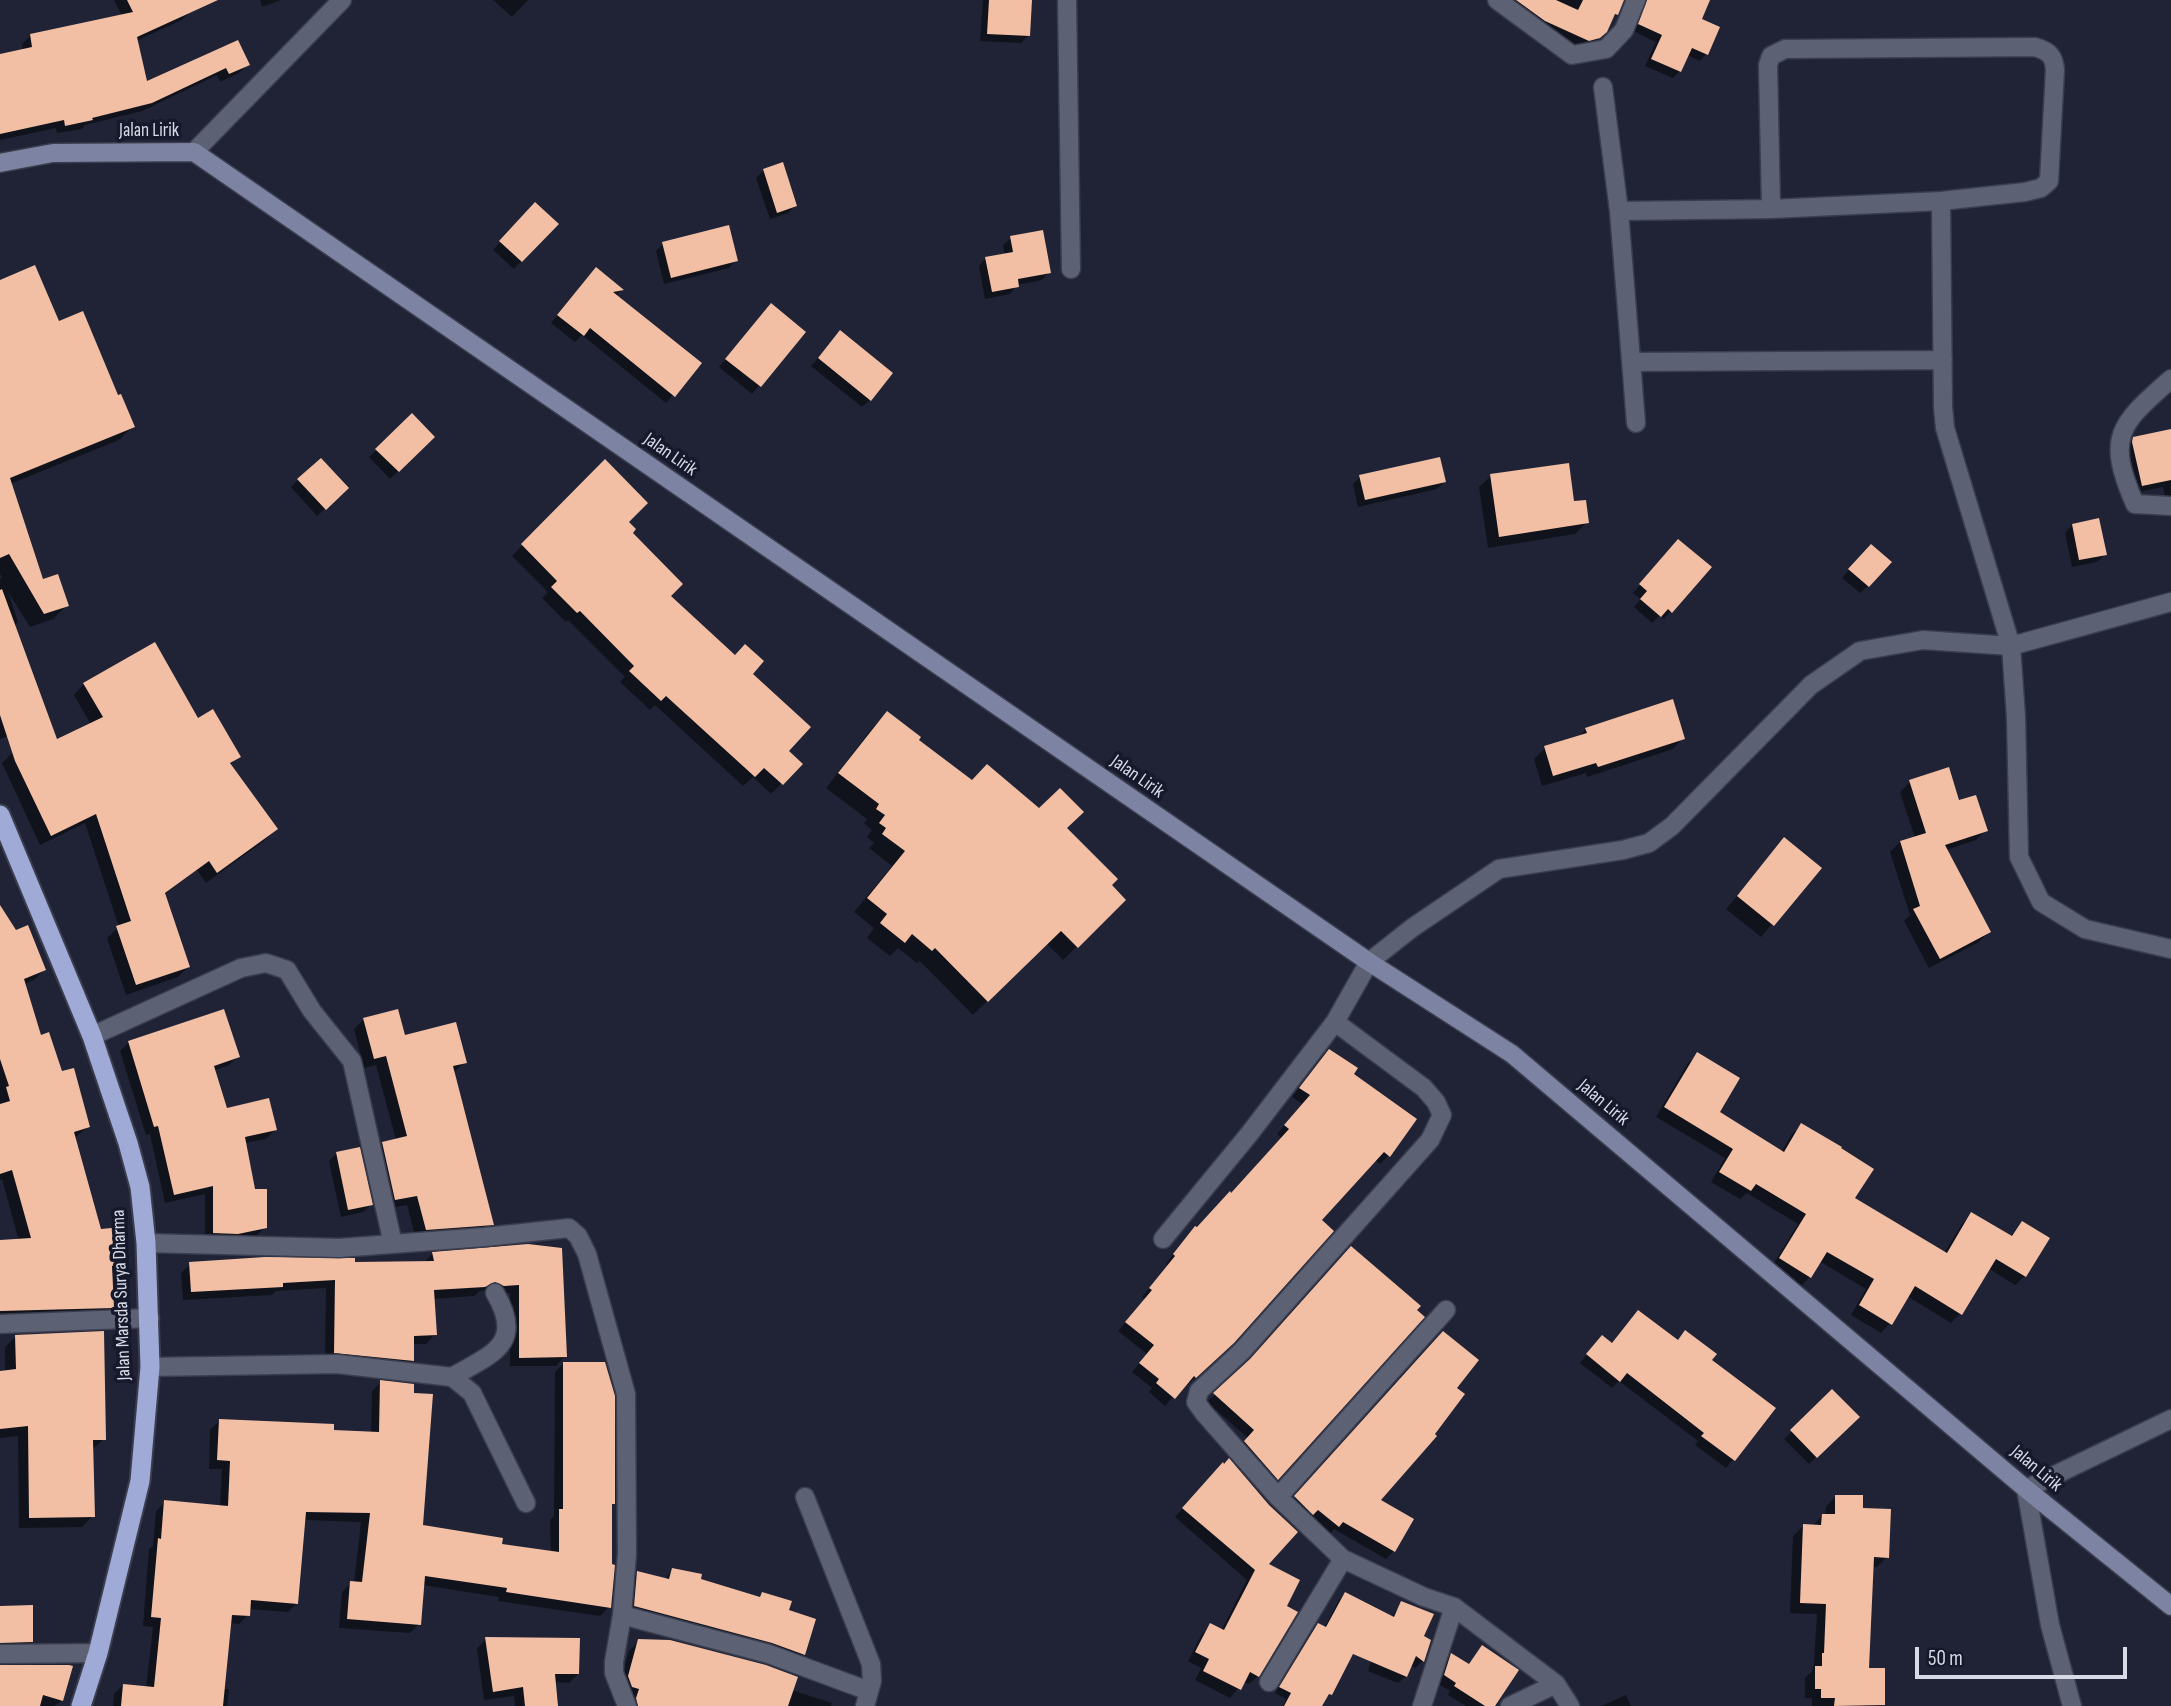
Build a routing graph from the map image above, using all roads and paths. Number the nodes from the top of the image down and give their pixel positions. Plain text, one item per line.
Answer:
1 (342, 0) edge
2 (1067, 0) edge
3 (1497, 0) edge
4 (1636, 0) edge
5 (1603, 87) dead end
6 (194, 152) junction
7 (0, 163) edge
8 (1941, 201) junction
9 (1771, 209) junction
10 (1619, 211) junction
11 (1071, 269) dead end
12 (1943, 360) junction
13 (1631, 362) junction
14 (2171, 379) edge
15 (1636, 423) dead end
16 (2171, 506) edge
17 (2171, 601) edge
18 (2011, 646) junction
19 (0, 815) edge
20 (2171, 949) edge
21 (1369, 962) junction
22 (1335, 1022) junction
23 (92, 1036) junction
24 (1163, 1239) dead end
25 (146, 1243) junction
26 (393, 1244) junction
27 (495, 1293) dead end
28 (1446, 1310) dead end
29 (150, 1318) junction
30 (0, 1324) edge
31 (150, 1367) junction
32 (452, 1377) junction
33 (2163, 1423) edge
34 (2171, 1438) edge
35 (2026, 1489) junction
36 (805, 1497) dead end
37 (1278, 1497) junction
38 (526, 1503) dead end
39 (1343, 1559) junction
40 (2171, 1606) edge
41 (1454, 1607) junction
42 (622, 1615) junction
43 (98, 1653) junction
44 (0, 1654) edge
45 (1269, 1682) dead end
46 (1556, 1684) junction
47 (867, 1699) edge
48 (80, 1706) edge
49 (627, 1706) edge
50 (1422, 1706) edge
51 (1510, 1706) edge
52 (1570, 1706) edge
53 (2072, 1706) edge

1 - 6 street
2 - 11 street
3 - 4 street
5 - 10 street
6 - 7 main road, Jalan Lirik
6 - 21 main road, Jalan Lirik
8 - 9 street
8 - 9 street
8 - 12 street
9 - 10 street
10 - 13 street
12 - 13 street
12 - 18 street
13 - 15 street
14 - 16 street
17 - 18 street
18 - 20 street
18 - 21 street
19 - 23 highway, Jalan Marsda Surya Dharma
21 - 22 street
21 - 35 main road, Jalan Lirik
22 - 24 street
22 - 37 street
23 - 25 highway, Jalan Marsda Surya Dharma
23 - 26 street
25 - 26 street
25 - 29 highway, Jalan Marsda Surya Dharma
26 - 42 street
27 - 32 street
28 - 37 street
29 - 30 street
29 - 31 highway, Jalan Marsda Surya Dharma
31 - 32 street
31 - 43 highway, Jalan Marsda Surya Dharma
32 - 38 street
33 - 34 street
33 - 35 street
35 - 40 main road, Jalan Lirik
35 - 53 street
36 - 47 street
37 - 39 street
39 - 41 street
39 - 45 street
41 - 46 street
41 - 50 street
42 - 47 street
42 - 49 street
43 - 44 street
43 - 48 highway, Jalan Marsda Surya Dharma
46 - 51 street
46 - 52 street

